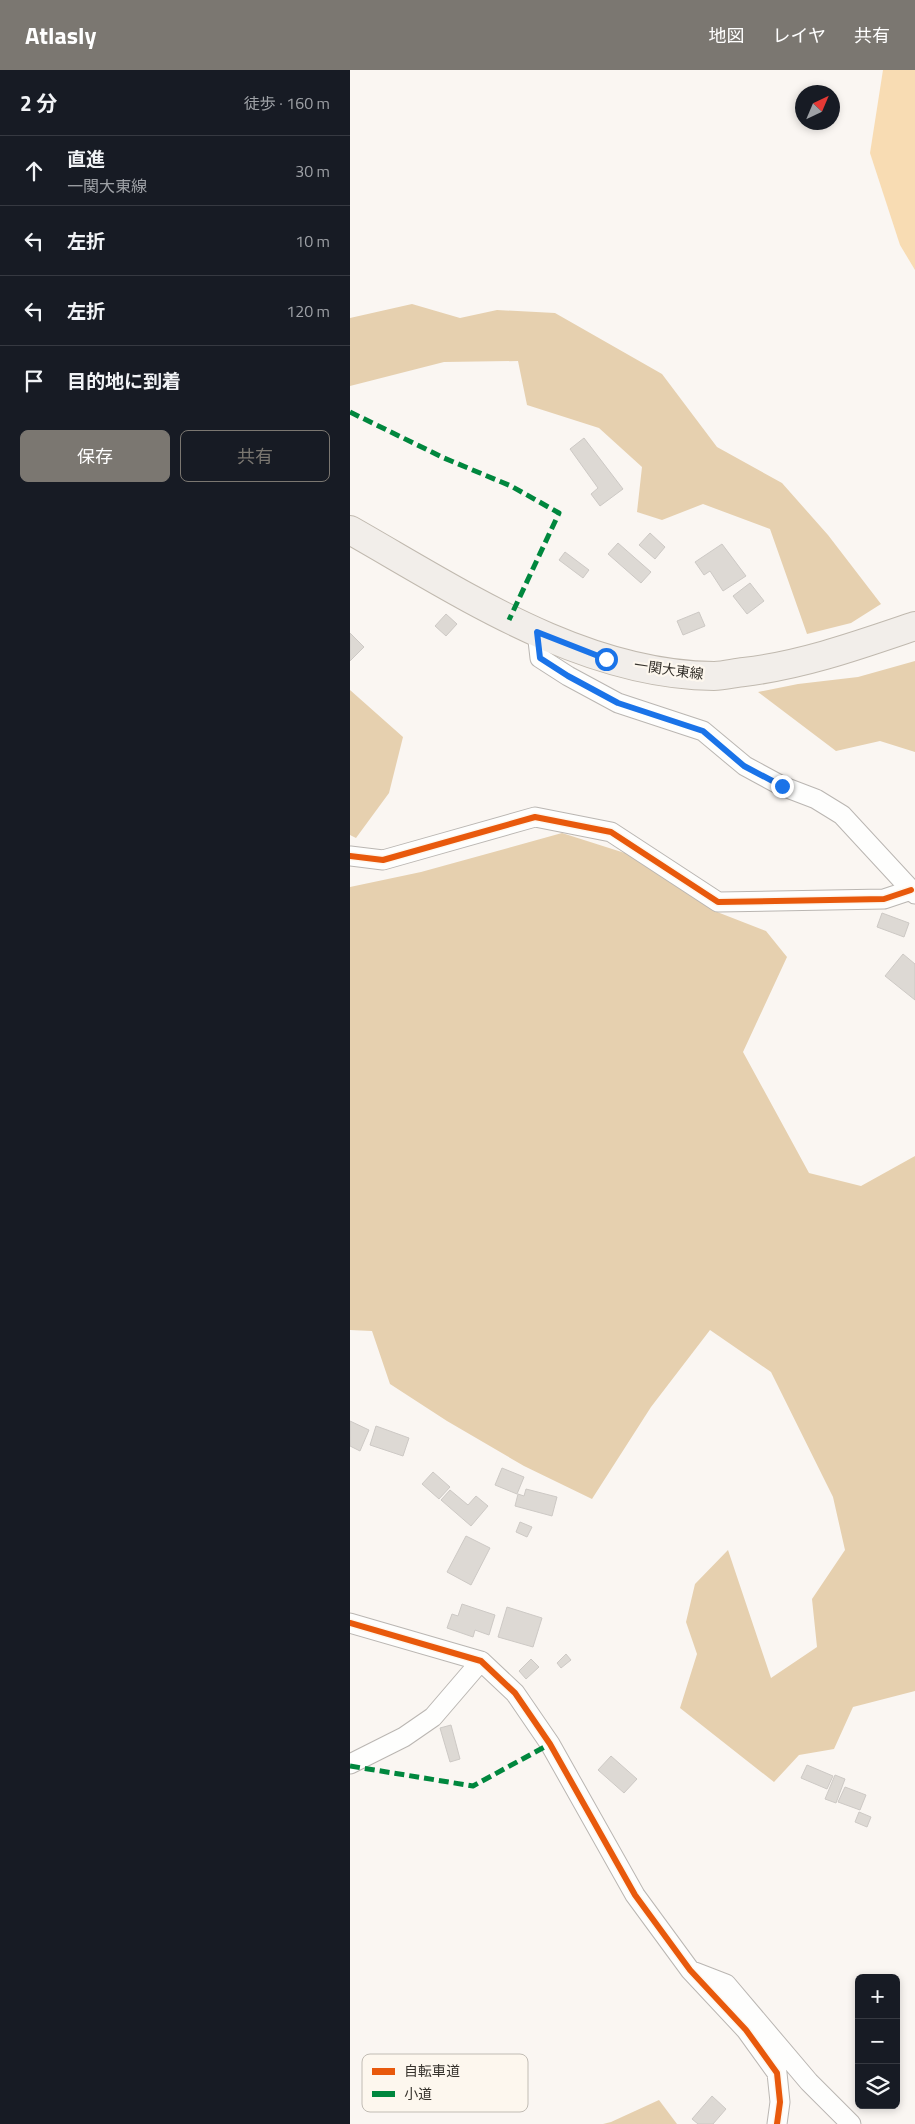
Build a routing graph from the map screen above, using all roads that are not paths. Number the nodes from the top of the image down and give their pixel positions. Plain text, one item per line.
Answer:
1 (350, 530) edge
2 (915, 626) edge
3 (537, 632) junction
4 (350, 856) edge
5 (913, 892) edge
6 (350, 1623) edge
7 (481, 1661) junction
8 (350, 1764) edge
9 (690, 1970) junction
10 (777, 2124) edge
11 (851, 2124) edge

1 - 3 main road, 一関大東線
2 - 3 main road, 一関大東線
3 - 5 street
4 - 5 street
6 - 7 street
7 - 8 street
7 - 9 street
9 - 10 street
9 - 11 street

